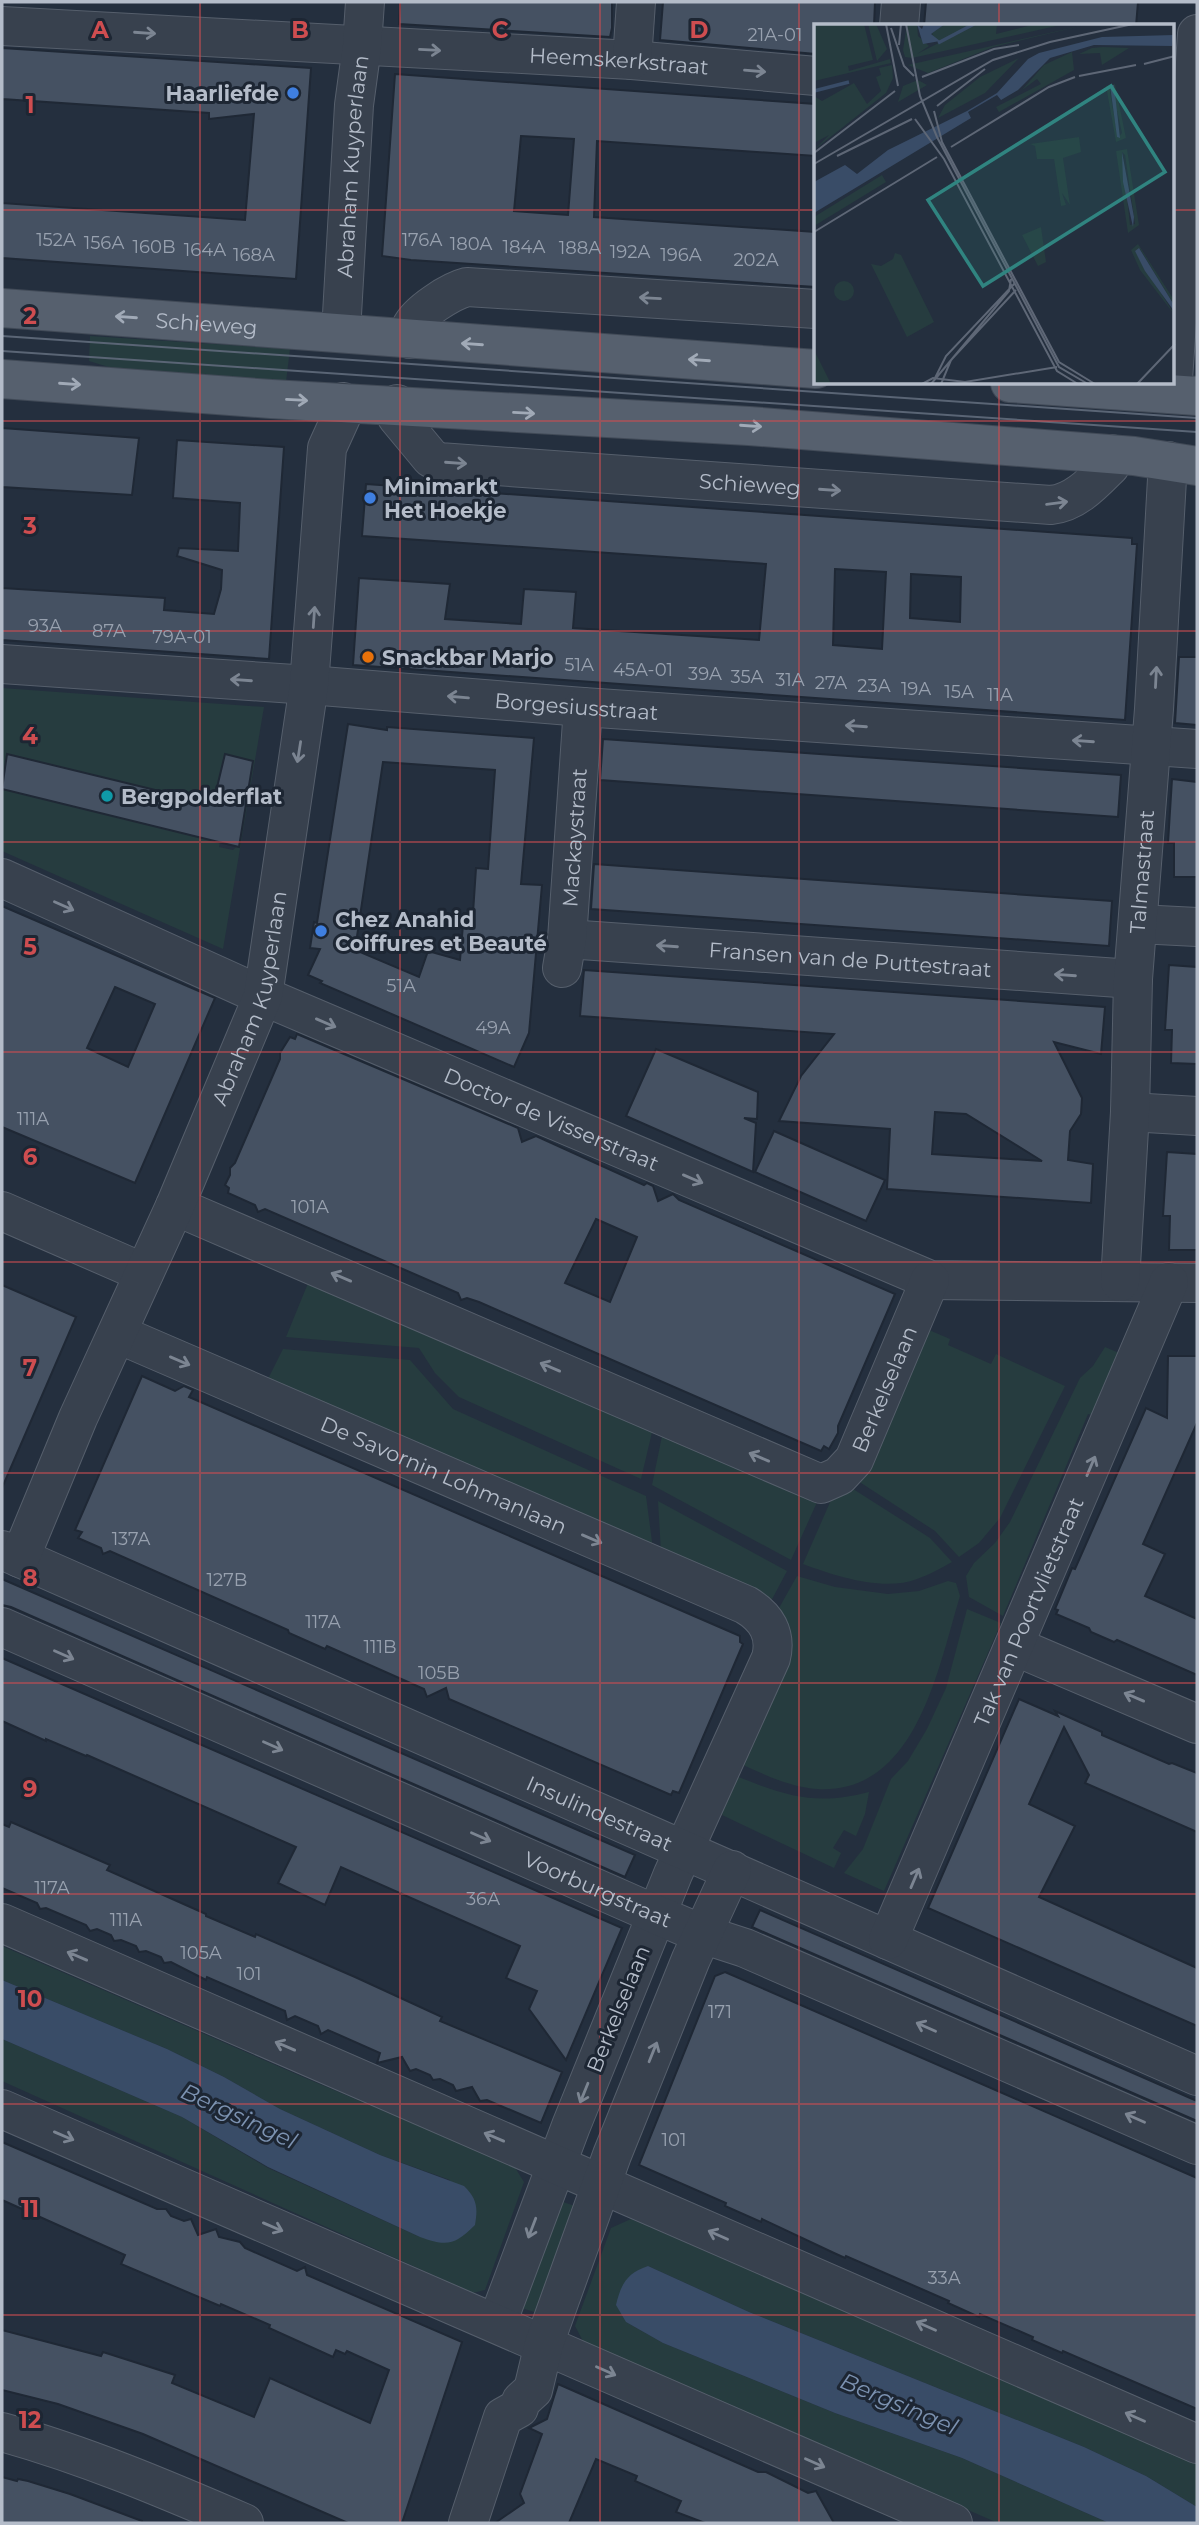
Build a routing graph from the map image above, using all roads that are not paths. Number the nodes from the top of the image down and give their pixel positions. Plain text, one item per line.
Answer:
1 (365, 2) edge
2 (636, 2) edge
3 (901, 2) edge
4 (78, 15) edge
5 (899, 24) edge
6 (2, 26) edge
7 (1197, 34) edge
8 (362, 46) junction
9 (632, 60) junction
10 (814, 76) edge
11 (1183, 104) edge
12 (2, 307) edge
13 (814, 309) edge
14 (342, 316) junction
15 (410, 339) junction
16 (814, 369) edge
17 (2, 379) edge
18 (1060, 385) edge
19 (1111, 387) edge
20 (1185, 395) edge
21 (397, 404) junction
22 (338, 418) junction
23 (1111, 454) junction
24 (1177, 472) edge
25 (2, 664) edge
26 (309, 685) junction
27 (583, 707) junction
28 (1151, 746) junction
29 (1197, 749) edge
30 (2, 878) edge
31 (1138, 924) junction
32 (1197, 927) edge
33 (565, 953) joint
34 (1133, 979) junction
35 (263, 996) junction
36 (1130, 1112) junction
37 (1197, 1116) edge
38 (175, 1206) junction
39 (2, 1210) edge
40 (144, 1273) junction
41 (930, 1280) junction
42 (1120, 1282) junction
43 (1183, 1282) edge
44 (117, 1335) junction
45 (11, 1554) edge
46 (766, 1622) joint
47 (2, 1627) edge
48 (1014, 1646) junction
49 (1197, 1724) edge
50 (685, 1849) junction
51 (732, 1870) junction
52 (657, 1915) junction
53 (2, 1923) edge
54 (702, 1934) junction
55 (888, 1940) junction
56 (1197, 2076) edge
57 (2, 2109) edge
58 (1197, 2145) edge
59 (556, 2164) junction
60 (601, 2184) junction
61 (497, 2323) junction
62 (544, 2343) junction
63 (2, 2432) edge
64 (1197, 2444) edge
65 (244, 2523) edge
66 (468, 2523) edge
67 (953, 2523) edge

1 - 8 street, Abraham Kuyperlaan
2 - 9 street
3 - 5 street
4 - 6 street, Heemskerkstraat
4 -> 8 street, Heemskerkstraat
7 - 11 street
8 -> 9 street, Heemskerkstraat
8 - 14 street, Abraham Kuyperlaan
9 -> 10 street, Heemskerkstraat
11 - 20 street
14 -> 12 main road, Schieweg
13 -> 15 street
14 - 15 main road, Schieweg
16 -> 15 main road, Schieweg
17 -> 22 main road
18 - 19 main road
19 - 20 main road
21 - 22 main road
21 -> 23 main road
21 -> 23 street, Schieweg
26 -> 22 street, Abraham Kuyperlaan
23 - 24 main road
28 -> 24 street, Talmastraat
26 -> 25 street, Borgesiusstraat
27 -> 26 street, Borgesiusstraat
26 -> 35 street, Abraham Kuyperlaan
28 -> 27 street, Borgesiusstraat
27 - 33 street, Mackaystraat
28 - 29 street, Borgesiusstraat
28 - 31 street, Talmastraat
30 -> 35 street, Doctor de Visserstraat
31 - 32 street
31 - 34 street, Talmastraat
34 -> 33 street, Fransen van de Puttestraat
34 - 36 street, Talmastraat
35 - 38 street, Abraham Kuyperlaan
35 -> 41 street, Doctor de Visserstraat
36 - 37 street
36 - 42 street, Talmastraat
38 - 40 street, Abraham Kuyperlaan
41 -> 38 street, Berkelselaan
39 - 40 street
40 - 44 street, Abraham Kuyperlaan
41 - 42 street, Doctor de Visserstraat
42 - 43 street, Doctor de Visserstraat
48 -> 43 street, Tak van Poortvlietstraat
44 - 45 street, Abraham Kuyperlaan
44 -> 46 street, De Savornin Lohmanlaan
45 - 50 street, Insulindestraat
46 - 50 street, Berkelselaan
47 -> 52 street, Voorburgstraat
49 -> 48 street
55 -> 48 street, Tak van Poortvlietstraat
50 - 51 street, Insulindestraat
50 - 52 street, Berkelselaan
51 - 54 street
51 - 55 street, Insulindestraat
52 - 54 street, Voorburgstraat
52 -> 59 street, Berkelselaan
59 -> 53 street
58 -> 54 street, Voorburgstraat
60 -> 54 street
55 - 56 street, Insulindestraat
57 -> 61 street
59 - 60 street
59 -> 61 street, Berkelselaan
60 - 62 street
64 -> 60 street
61 - 62 street
62 - 66 street
62 -> 67 street
63 - 65 street

